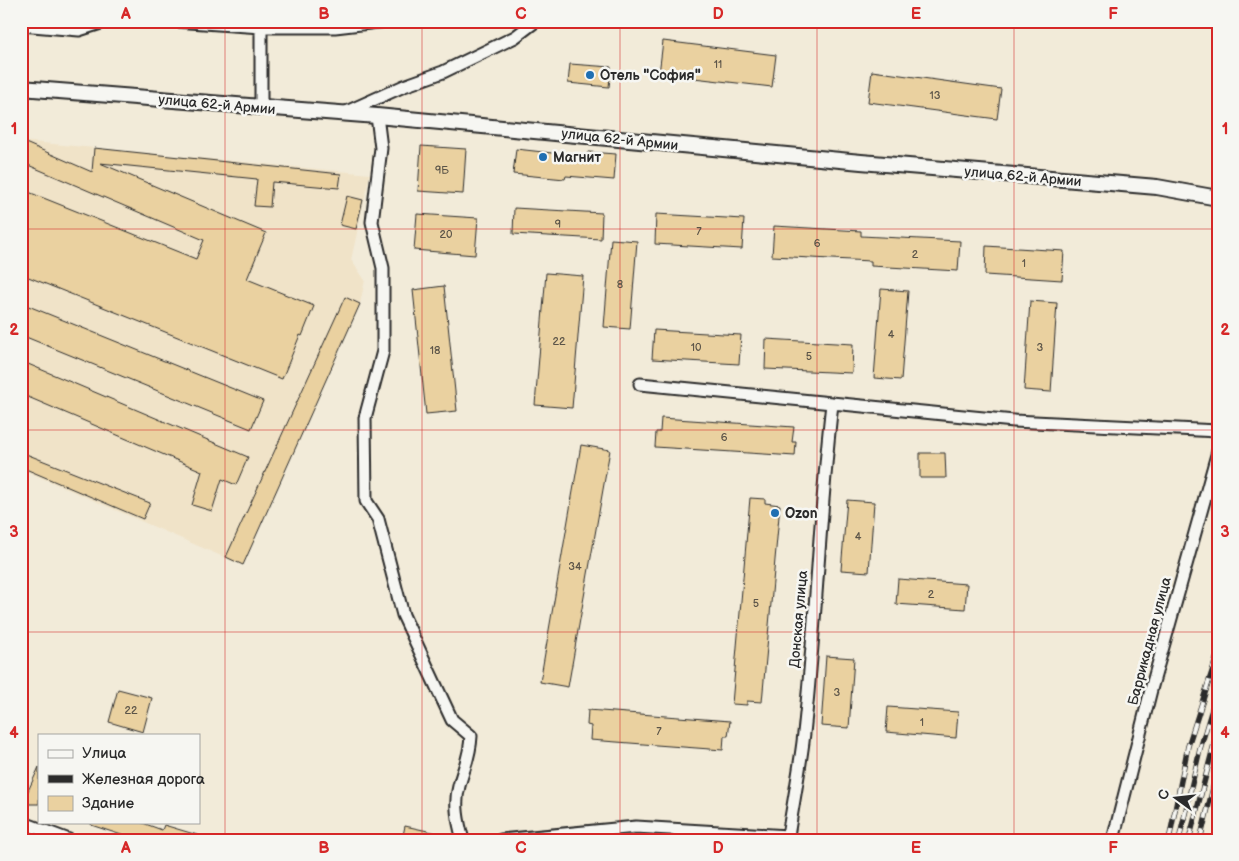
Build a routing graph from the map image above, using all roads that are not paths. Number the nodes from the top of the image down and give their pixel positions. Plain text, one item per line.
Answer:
1 (107, 21) edge
2 (176, 21) edge
3 (387, 21) edge
4 (536, 21) edge
5 (21, 25) edge
6 (262, 27) junction
7 (21, 88) edge
8 (261, 107) junction
9 (342, 114) junction
10 (377, 116) junction
11 (1218, 198) edge
12 (640, 384) dead end
13 (832, 404) junction
14 (1218, 431) edge
15 (1218, 451) edge
16 (21, 822) edge
17 (636, 828) junction
18 (69, 840) edge
19 (463, 840) edge
20 (501, 840) edge
21 (636, 840) edge
22 (1112, 840) edge

1 - 5 street
2 - 6 street
3 - 6 street
4 - 9 street
6 - 8 street
7 - 8 street, улица 62-й Армии
8 - 9 street, улица 62-й Армии
9 - 10 street, улица 62-й Армии
10 - 11 street, улица 62-й Армии
10 - 19 street
12 - 13 street
13 - 14 street
13 - 17 street, Донская улица
15 - 22 street, Баррикадная улица
16 - 18 street
17 - 20 street
17 - 21 street

